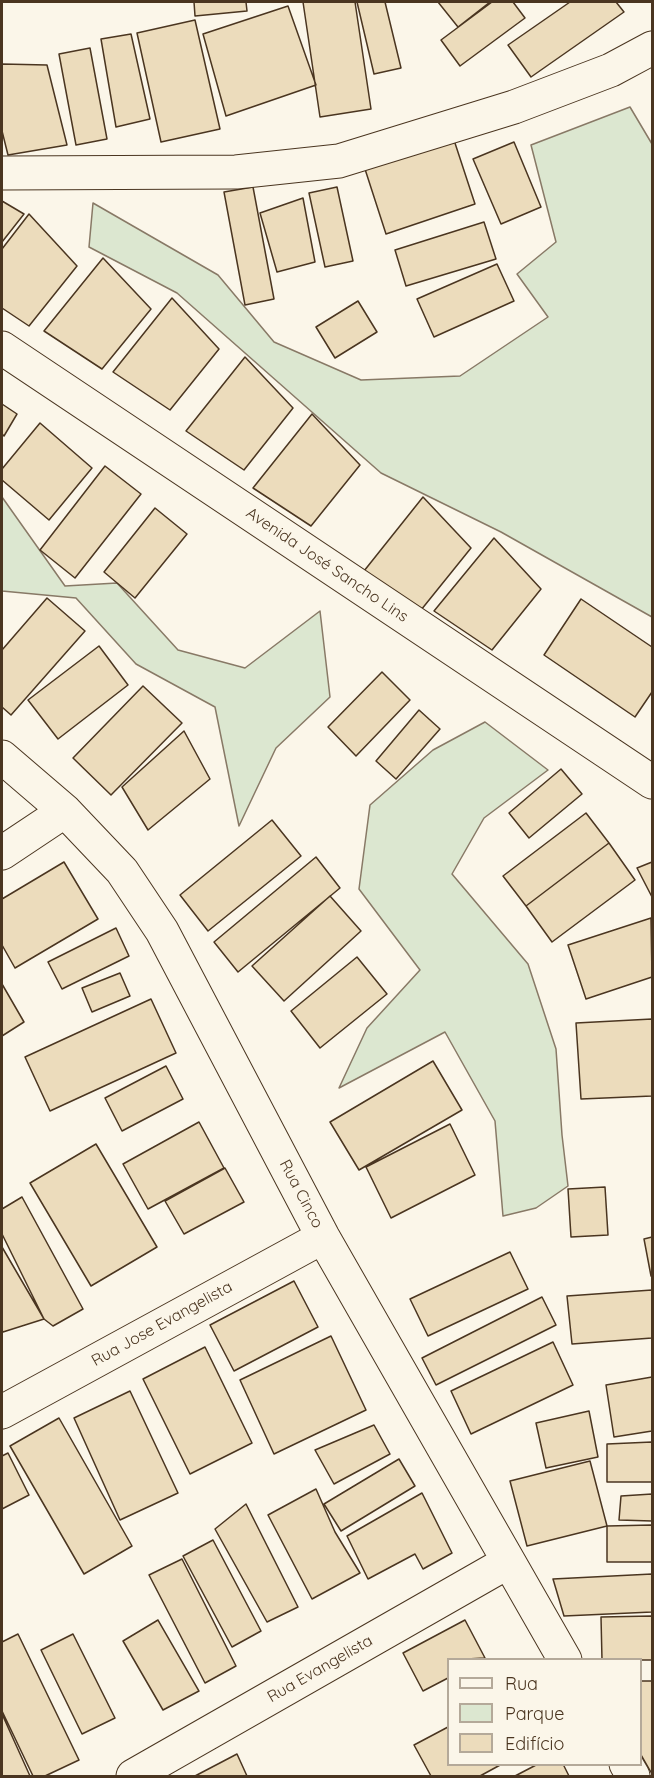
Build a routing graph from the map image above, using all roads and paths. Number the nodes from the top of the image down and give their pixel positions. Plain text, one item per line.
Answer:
1 (652, 48) edge
2 (2, 173) edge
3 (2, 348) edge
4 (2, 757) edge
5 (652, 782) edge
6 (65, 811) junction
7 (2, 853) edge
8 (323, 1237) junction
9 (2, 1412) edge
10 (508, 1562) junction
11 (564, 1658) edge
12 (133, 1776) edge

1 - 2 street
3 - 5 street, Avenida José Sancho Lins
4 - 6 street, Rua Cinco
6 - 7 street
6 - 8 street, Rua Cinco
8 - 9 street, Rua Jose Evangelista
8 - 10 street, Rua Cinco
10 - 11 street, Rua Cinco
10 - 12 street, Rua Evangelista

